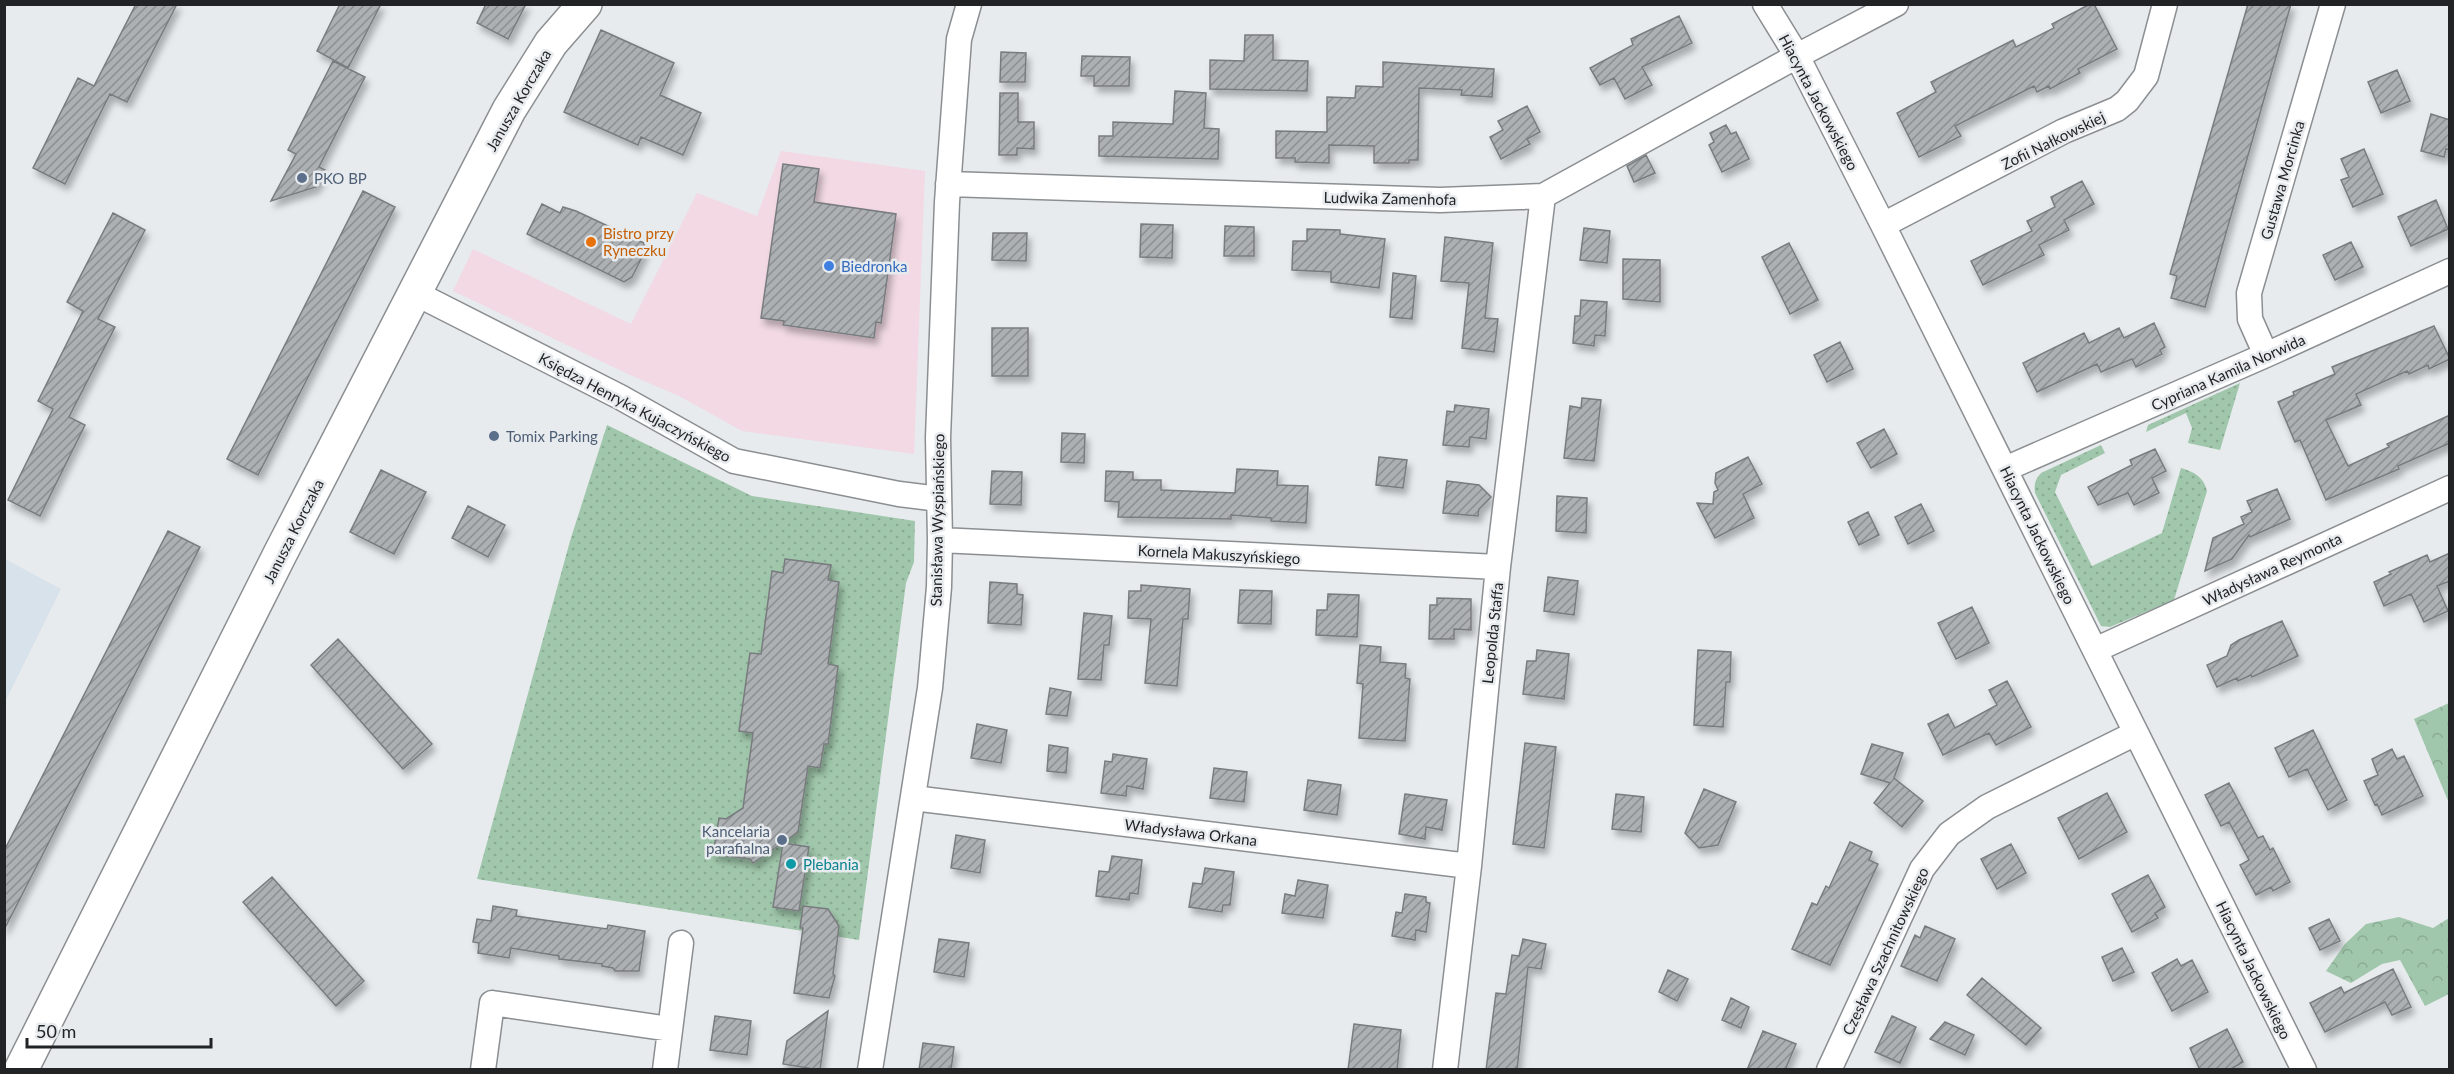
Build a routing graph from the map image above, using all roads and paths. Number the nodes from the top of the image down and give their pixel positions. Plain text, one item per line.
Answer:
1 (585, 4) edge
2 (969, 4) edge
3 (1766, 4) edge
4 (1896, 4) edge
5 (2165, 4) edge
6 (2333, 4) edge
7 (1797, 56) junction
8 (948, 184) junction
9 (1543, 196) junction
10 (1883, 225) junction
11 (2450, 271) edge
12 (415, 293) junction
13 (2266, 355) junction
14 (2005, 469) junction
15 (2450, 488) edge
16 (939, 499) junction
17 (940, 540) junction
18 (1498, 567) junction
19 (2095, 650) junction
20 (2136, 733) junction
21 (913, 798) junction
22 (1469, 866) junction
23 (681, 944) dead end
24 (670, 1029) junction
25 (21, 1070) edge
26 (483, 1070) edge
27 (665, 1070) edge
28 (870, 1070) edge
29 (1445, 1070) edge
30 (1829, 1070) edge
31 (2304, 1070) edge

1 - 12 street, Janusza Korczaka
2 - 8 street, Stanisława Wyspiańskiego
3 - 7 street, Hiacynta Jackowskiego
4 - 7 street, Ludwika Zamenhofa
5 - 10 street, Zofii Nałkowskiej
6 - 13 street, Gustawa Morcinka
7 - 9 street, Ludwika Zamenhofa
7 - 10 street, Hiacynta Jackowskiego
8 - 9 street, Ludwika Zamenhofa
8 - 16 street, Stanisława Wyspiańskiego
9 - 18 street, Leopolda Staffa
10 - 14 street, Hiacynta Jackowskiego
11 - 13 street, Cypriana Kamila Norwida
12 - 16 street, Księdza Henryka Kujaczyńskiego
12 - 25 street, Janusza Korczaka
13 - 14 street, Cypriana Kamila Norwida
14 - 19 street, Hiacynta Jackowskiego
15 - 19 street, Władysława Reymonta
16 - 17 street, Stanisława Wyspiańskiego
17 - 18 street, Kornela Makuszyńskiego
17 - 21 street, Stanisława Wyspiańskiego
18 - 22 street, Leopolda Staffa
19 - 20 street, Hiacynta Jackowskiego
20 - 30 street, Czesława Szachnitowskiego
20 - 31 street, Hiacynta Jackowskiego
21 - 22 street, Władysława Orkana
21 - 28 street, Stanisława Wyspiańskiego
22 - 29 street, Leopolda Staffa
23 - 24 street
24 - 26 street
24 - 27 street

